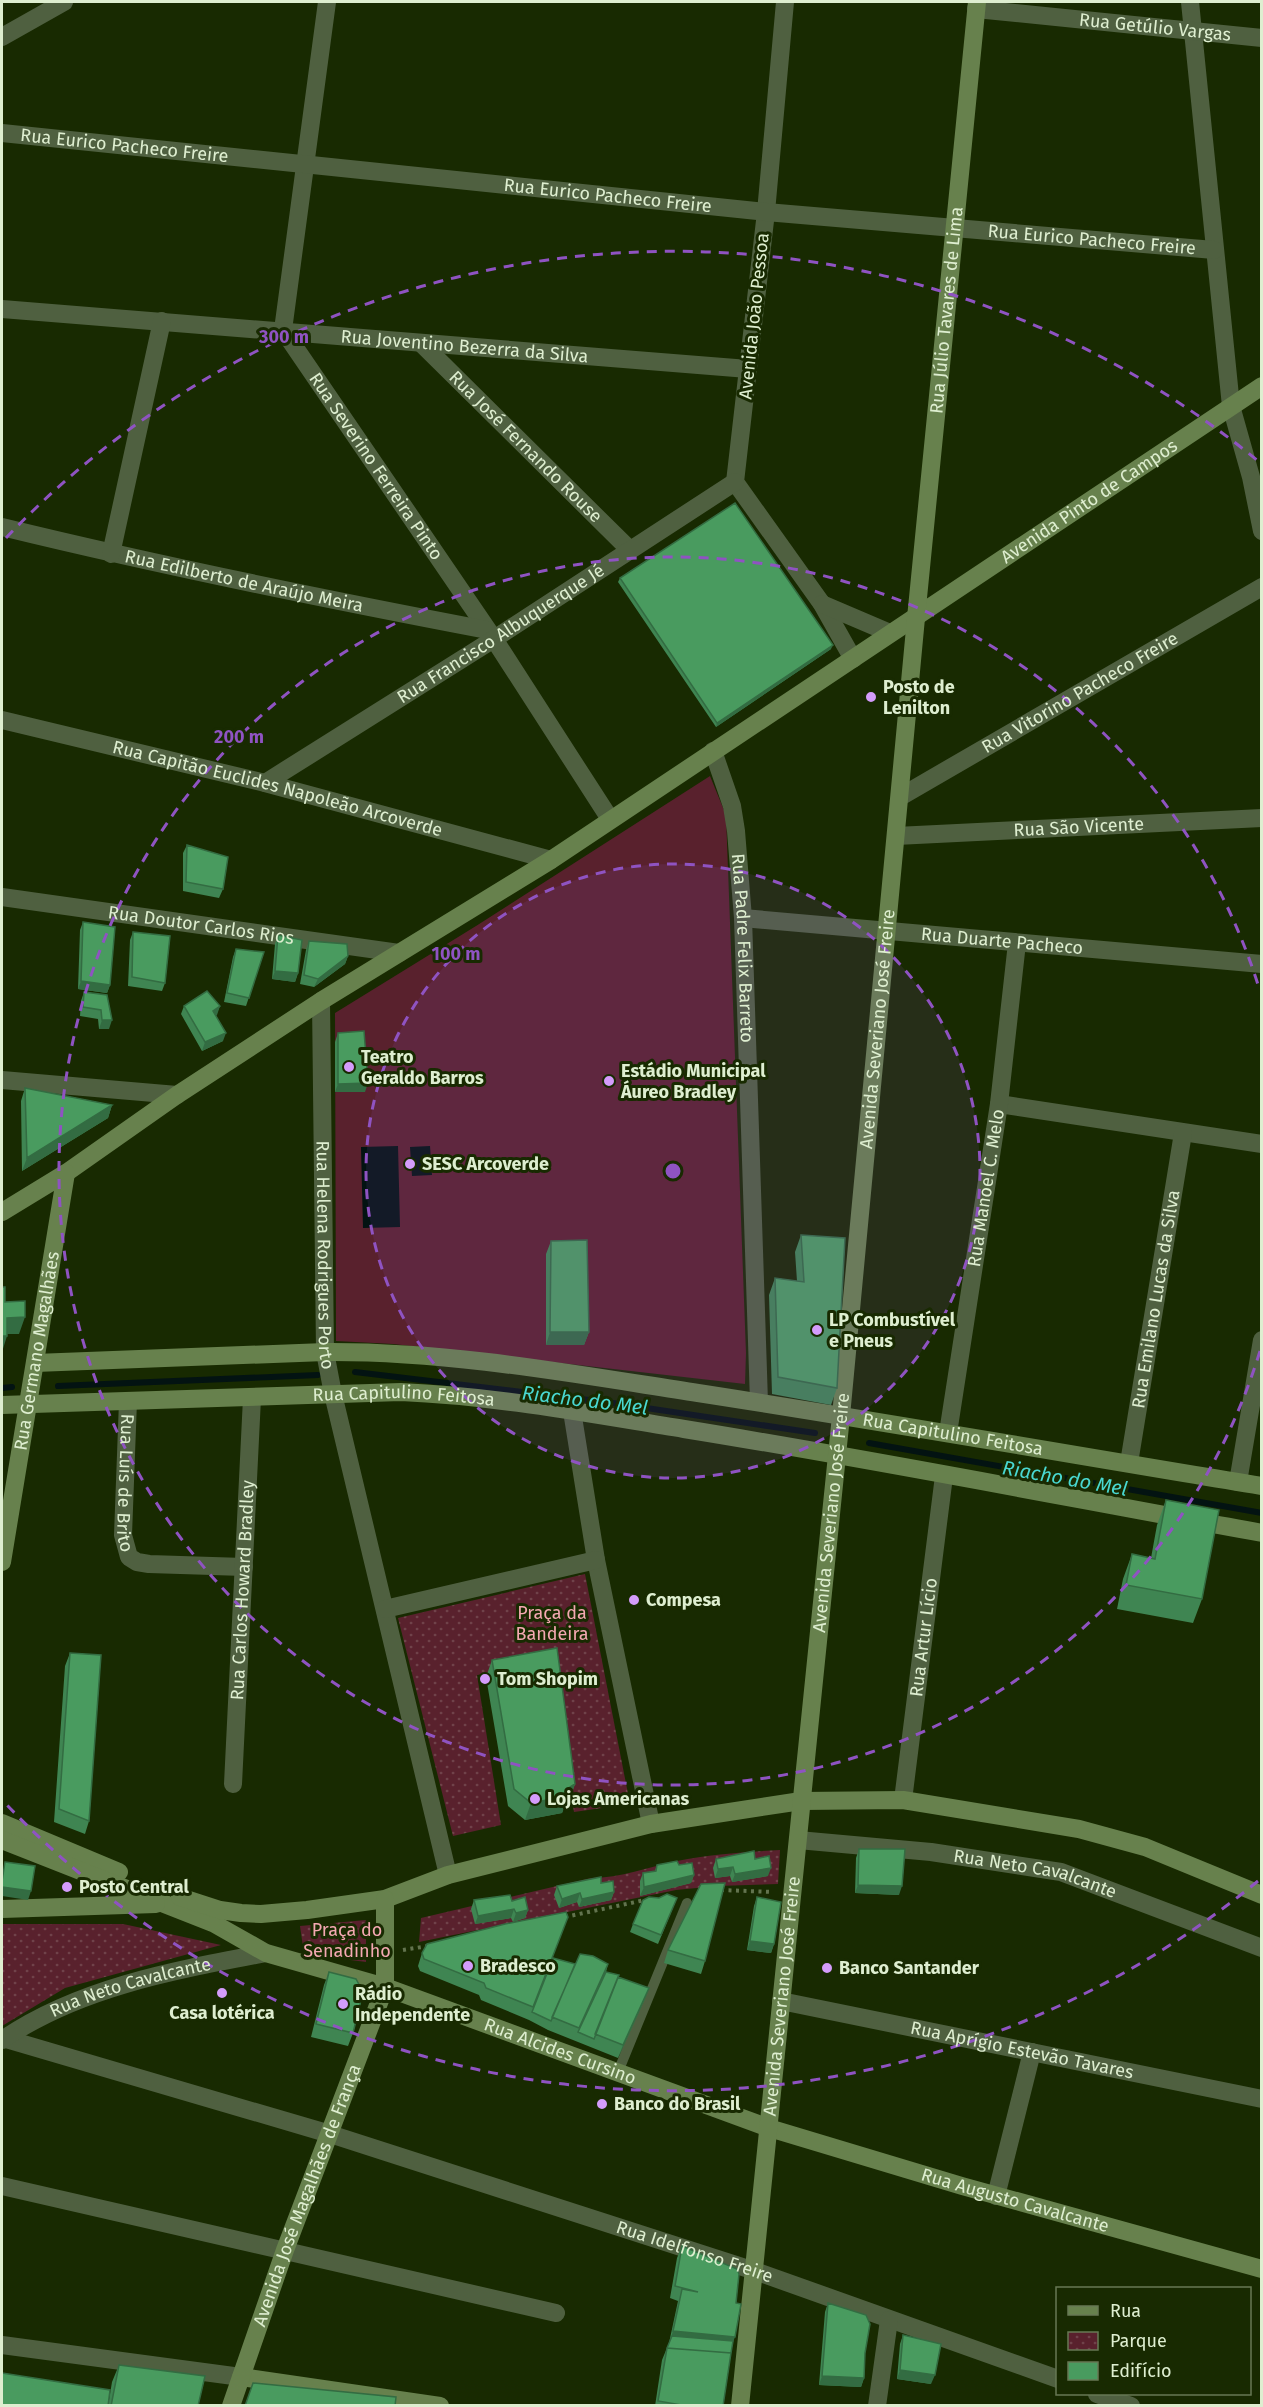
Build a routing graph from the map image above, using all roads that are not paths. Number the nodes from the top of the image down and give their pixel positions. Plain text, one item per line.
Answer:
1 (64, 2) edge
2 (327, 2) edge
3 (785, 2) edge
4 (1190, 2) edge
5 (977, 5) edge
6 (1193, 31) junction
7 (2, 37) edge
8 (1262, 38) edge
9 (2, 134) edge
10 (305, 163) junction
11 (766, 212) junction
12 (955, 228) junction
13 (1214, 250) junction
14 (2, 309) edge
15 (162, 321) junction
16 (283, 330) junction
17 (422, 344) junction
18 (748, 369) junction
19 (1262, 386) edge
20 (1232, 406) junction
21 (735, 482) junction
22 (2, 527) edge
23 (1262, 531) edge
24 (630, 550) junction
25 (111, 554) junction
26 (1262, 587) edge
27 (822, 604) junction
28 (916, 618) junction
29 (890, 633) junction
30 (490, 634) junction
31 (853, 659) junction
32 (2, 720) edge
33 (713, 751) junction
34 (265, 783) junction
35 (900, 797) junction
36 (1262, 818) edge
37 (610, 819) junction
38 (896, 836) junction
39 (551, 860) junction
40 (2, 897) edge
41 (743, 918) junction
42 (887, 930) junction
43 (1017, 943) junction
44 (399, 953) junction
45 (1262, 964) edge
46 (321, 1001) junction
47 (2, 1080) edge
48 (177, 1095) junction
49 (999, 1104) junction
50 (1182, 1133) junction
51 (1262, 1144) edge
52 (66, 1173) junction
53 (2, 1212) edge
54 (1262, 1340) edge
55 (325, 1352) junction
56 (35, 1363) junction
57 (333, 1394) junction
58 (252, 1398) junction
59 (128, 1401) junction
60 (759, 1402) junction
61 (29, 1404) junction
62 (2, 1405) edge
63 (572, 1411) junction
64 (841, 1416) junction
65 (948, 1433) junction
66 (836, 1454) junction
67 (1129, 1463) junction
68 (944, 1476) junction
69 (1238, 1482) junction
70 (1262, 1486) edge
71 (1262, 1533) edge
72 (596, 1560) junction
73 (2, 1562) edge
74 (243, 1567) junction
75 (385, 1609) junction
76 (233, 1784) dead end
77 (903, 1800) junction
78 (801, 1801) junction
79 (2, 1823) edge
80 (651, 1824) junction
81 (798, 1839) junction
82 (2, 1840) edge
83 (448, 1875) junction
84 (1262, 1895) edge
85 (385, 1899) junction
86 (687, 1903) dead end
87 (165, 1904) junction
88 (2, 1909) edge
89 (1262, 1948) edge
90 (266, 1953) junction
91 (385, 1987) junction
92 (781, 2001) junction
93 (2, 2039) edge
94 (1032, 2052) junction
95 (618, 2072) junction
96 (1262, 2098) edge
97 (769, 2128) junction
98 (330, 2134) junction
99 (2, 2186) edge
100 (996, 2196) junction
101 (285, 2250) junction
102 (1262, 2269) edge
103 (755, 2271) junction
104 (556, 2313) dead end
105 (889, 2320) junction
106 (2, 2345) edge
107 (241, 2377) junction
108 (1056, 2378) edge
109 (1100, 2395) edge
110 (231, 2406) edge
111 (440, 2406) edge
112 (741, 2406) edge
113 (877, 2406) edge
114 (1131, 2406) edge

1 - 7 street
2 - 10 street
3 - 11 street, Avenida João Pessoa
4 - 6 street
5 - 6 street, Rua Getúlio Vargas
5 - 12 street, Rua Júlio Tavares de Lima
6 - 8 street, Rua Getúlio Vargas
6 - 13 street
9 - 10 street, Rua Eurico Pacheco Freire
10 - 11 street, Rua Eurico Pacheco Freire
10 - 16 street
11 - 12 street, Rua Eurico Pacheco Freire
11 - 18 street, Avenida João Pessoa
12 - 13 street, Rua Eurico Pacheco Freire
12 - 28 street, Rua Júlio Tavares de Lima
13 - 20 street
14 - 15 street, Rua Joventino Bezerra da Silva
15 - 16 street, Rua Joventino Bezerra da Silva
15 - 25 street
16 - 17 street, Rua Joventino Bezerra da Silva
16 - 30 street, Rua Severino Ferreira Pinto
17 - 18 street, Rua Joventino Bezerra da Silva
17 - 24 street, Rua José Fernando Rouse
18 - 21 street, Avenida João Pessoa
19 - 20 street, Avenida Pinto de Campos
20 - 23 street
20 - 28 street, Avenida Pinto de Campos
21 - 24 street, Rua Francisco Albuquerque Jé
21 - 27 street
22 - 25 street, Rua Edilberto de Araújo Meira
24 - 30 street, Rua Francisco Albuquerque Jé
25 - 30 street, Rua Edilberto de Araújo Meira
26 - 35 street, Rua Vitorino Pacheco Freire
27 - 29 street
27 - 31 street
28 - 29 street, Avenida Pinto de Campos
28 - 35 street, Avenida Severiano José Freire
29 - 31 street, Avenida Pinto de Campos
30 - 34 street, Rua Francisco Albuquerque Jé
30 - 37 street, Rua Severino Ferreira Pinto
31 - 33 street, Avenida Pinto de Campos
32 - 34 street, Rua Capitão Euclides Napoleão Arcoverde
33 - 37 street, Avenida Pinto de Campos
33 - 41 street, Rua Padre Felix Barreto
34 - 39 street, Rua Capitão Euclides Napoleão Arcoverde
35 - 38 street, Avenida Severiano José Freire
36 - 38 street, Rua São Vicente
37 - 39 street, Avenida Pinto de Campos
38 - 42 street, Avenida Severiano José Freire
39 - 44 street, Avenida Pinto de Campos
40 - 44 street, Rua Doutor Carlos Rios
41 - 42 street, Rua Duarte Pacheco
41 - 60 street, Rua Padre Felix Barreto
42 - 43 street, Rua Duarte Pacheco
42 - 64 street, Avenida Severiano José Freire
43 - 45 street, Rua Duarte Pacheco
43 - 49 street, Rua Manoel C. Melo
44 - 46 street, Avenida Pinto de Campos
46 - 48 street, Avenida Pinto de Campos
46 - 55 street, Rua Helena Rodrigues Porto
47 - 48 street
48 - 52 street, Avenida Pinto de Campos
49 - 50 street
49 - 65 street, Rua Manoel C. Melo
50 - 51 street
50 - 67 street, Rua Emilano Lucas da Silva
52 - 53 street, Avenida Pinto de Campos
52 - 56 street, Rua Germano Magalhães
54 - 69 street
55 - 56 street, Rua Capitulino Feitosa
55 - 57 street, Rua Helena Rodrigues Porto
55 - 60 street, Rua Capitulino Feitosa
56 - 61 street, Rua Germano Magalhães
57 - 58 street, Rua Capitulino Feitosa
57 - 63 street, Rua Capitulino Feitosa
57 - 75 street, Rua Helena Rodrigues Porto
58 - 59 street, Rua Capitulino Feitosa
58 - 74 street, Rua Carlos Howard Bradley
59 - 61 street, Rua Capitulino Feitosa
59 - 74 street, Rua Luís de Brito
60 - 64 street, Rua Capitulino Feitosa
61 - 62 street, Rua Capitulino Feitosa
61 - 73 street, Rua Germano Magalhães
63 - 66 street, Rua Capitulino Feitosa
63 - 72 street
64 - 65 street, Rua Capitulino Feitosa
64 - 66 street, Avenida Severiano José Freire
65 - 67 street, Rua Capitulino Feitosa
66 - 68 street, Rua Capitulino Feitosa
66 - 78 street, Avenida Severiano José Freire
67 - 69 street, Rua Capitulino Feitosa
68 - 71 street, Rua Capitulino Feitosa
68 - 77 street, Rua Artur Lício
69 - 70 street, Rua Capitulino Feitosa
72 - 75 street
72 - 80 street
74 - 76 street, Rua Carlos Howard Bradley
75 - 83 street
77 - 78 street
77 - 84 street
78 - 80 street
78 - 81 street, Avenida Severiano José Freire
79 - 85 street
80 - 83 street
81 - 89 street, Rua Neto Cavalcante
81 - 92 street, Avenida Severiano José Freire
82 - 87 street, Rua Alcides Cursino
83 - 85 street
85 - 91 street
86 - 95 lane
87 - 88 street
87 - 90 street, Rua Alcides Cursino
90 - 91 street, Rua Alcides Cursino
90 - 93 street, Rua Neto Cavalcante
91 - 95 street, Rua Alcides Cursino
91 - 98 street, Avenida José Magalhães de França
92 - 94 street, Rua Aprígio Estevão Tavares
92 - 97 street, Avenida Severiano José Freire
93 - 98 street, Rua Idelfonso Freire
94 - 96 street, Rua Aprígio Estevão Tavares
94 - 100 street
95 - 97 street, Rua Alcides Cursino
97 - 100 street, Rua Augusto Cavalcante
97 - 103 street, Avenida Severiano José Freire
98 - 101 street, Avenida José Magalhães de França
98 - 103 street, Rua Idelfonso Freire
99 - 101 street
100 - 102 street, Rua Augusto Cavalcante
101 - 104 street
101 - 107 street, Avenida José Magalhães de França
103 - 105 street, Rua Idelfonso Freire
103 - 112 street, Avenida Severiano José Freire
105 - 108 street, Rua Idelfonso Freire
105 - 113 street
106 - 107 street
107 - 110 street, Avenida José Magalhães de França
107 - 111 street
109 - 114 street

